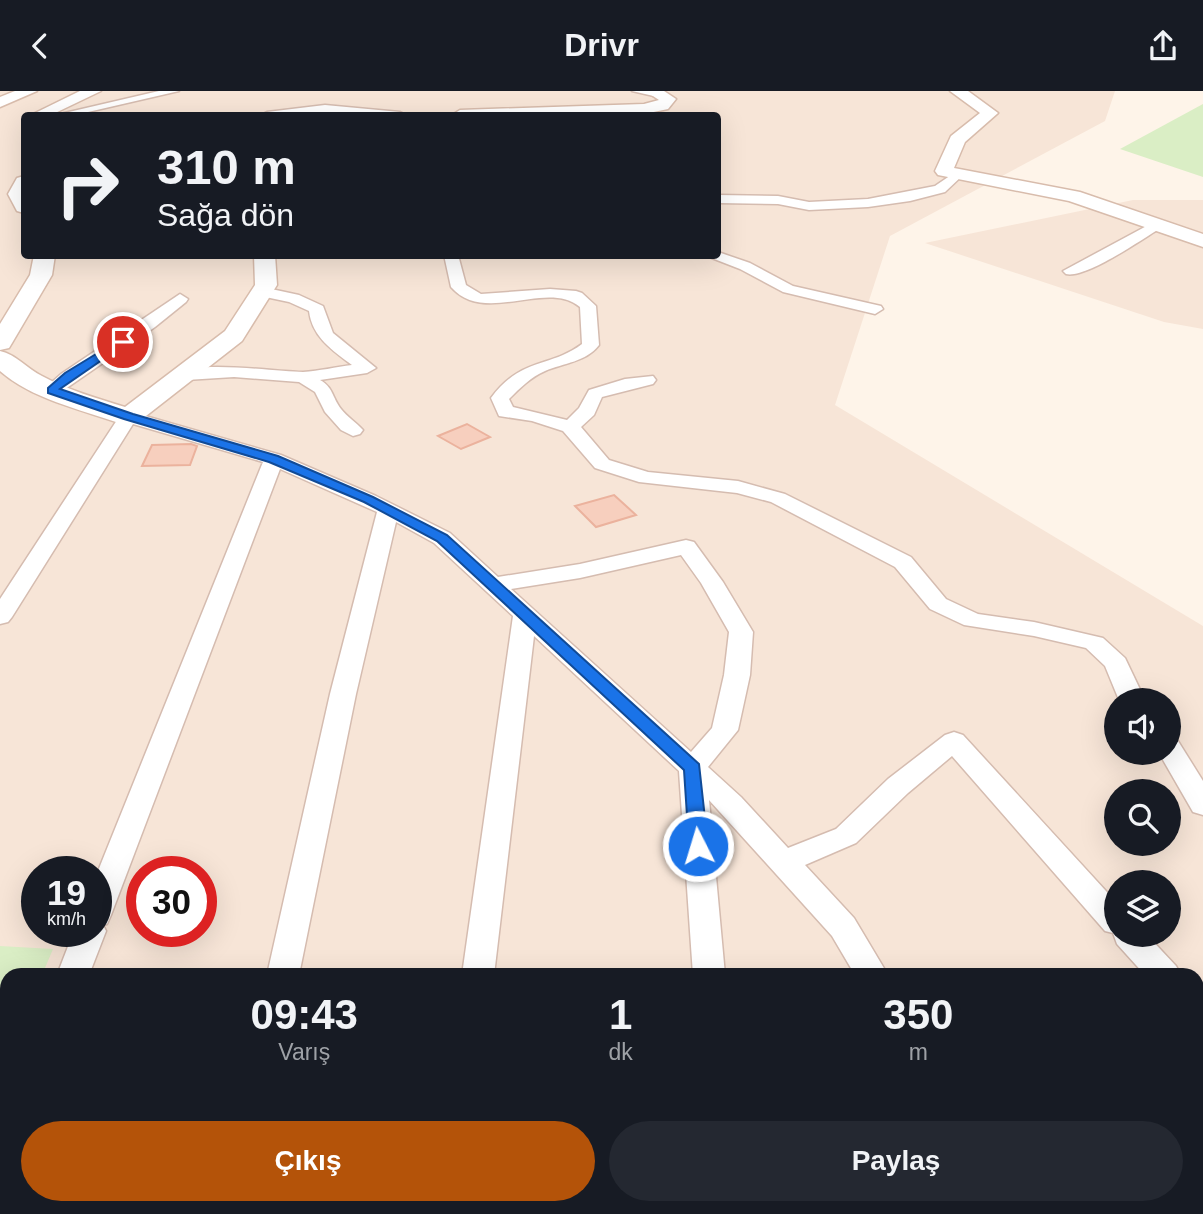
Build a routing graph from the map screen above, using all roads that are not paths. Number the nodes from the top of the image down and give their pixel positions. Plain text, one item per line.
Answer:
1 (29, 91) edge
2 (93, 91) edge
3 (637, 91) edge
4 (958, 91) edge
5 (169, 93) edge
6 (662, 93) edge
7 (0, 103) edge
8 (148, 110) dead end
9 (46, 112) edge
10 (77, 112) edge
11 (301, 112) edge
12 (360, 112) edge
13 (552, 112) edge
14 (957, 175) junction
15 (721, 199) edge
16 (1154, 226) junction
17 (1203, 241) edge
18 (721, 258) edge
19 (44, 259) edge
20 (264, 259) edge
21 (452, 259) edge
22 (1071, 271) dead end
23 (261, 292) junction
24 (180, 299) dead end
25 (875, 309) dead end
26 (0, 342) edge
27 (0, 358) edge
28 (186, 375) junction
29 (303, 377) junction
30 (647, 380) dead end
31 (52, 390) junction
32 (128, 417) junction
33 (570, 427) junction
34 (353, 430) dead end
35 (274, 459) junction
36 (388, 510) junction
37 (493, 585) junction
38 (525, 615) junction
39 (0, 617) edge
40 (1127, 688) edge
41 (1180, 765) edge
42 (692, 768) junction
43 (1203, 805) edge
44 (783, 862) junction
45 (112, 874) edge
46 (1104, 909) edge
47 (84, 947) edge
48 (1139, 947) edge
49 (76, 968) edge
50 (285, 968) edge
51 (479, 968) edge
52 (708, 968) edge
53 (868, 968) edge
54 (1159, 968) edge

1 - 7 street
2 - 9 street
3 - 6 street
4 - 14 street
5 - 8 street
5 - 10 street
6 - 13 street
11 - 12 street
14 - 15 street
14 - 16 street
16 - 17 street
16 - 22 street
18 - 25 street
19 - 26 street
20 - 23 street
21 - 33 street
23 - 28 street
23 - 29 street
24 - 31 street
27 - 31 street
28 - 29 street
28 - 32 street
29 - 34 street
30 - 33 street
31 - 32 street
32 - 35 street
32 - 39 street
33 - 40 street
35 - 36 street
35 - 45 street
36 - 37 street
36 - 50 street
37 - 38 street
37 - 42 street
38 - 42 street
38 - 51 street
41 - 43 street
42 - 44 street
42 - 52 street
44 - 46 street
44 - 53 street
47 - 49 street
48 - 54 street

